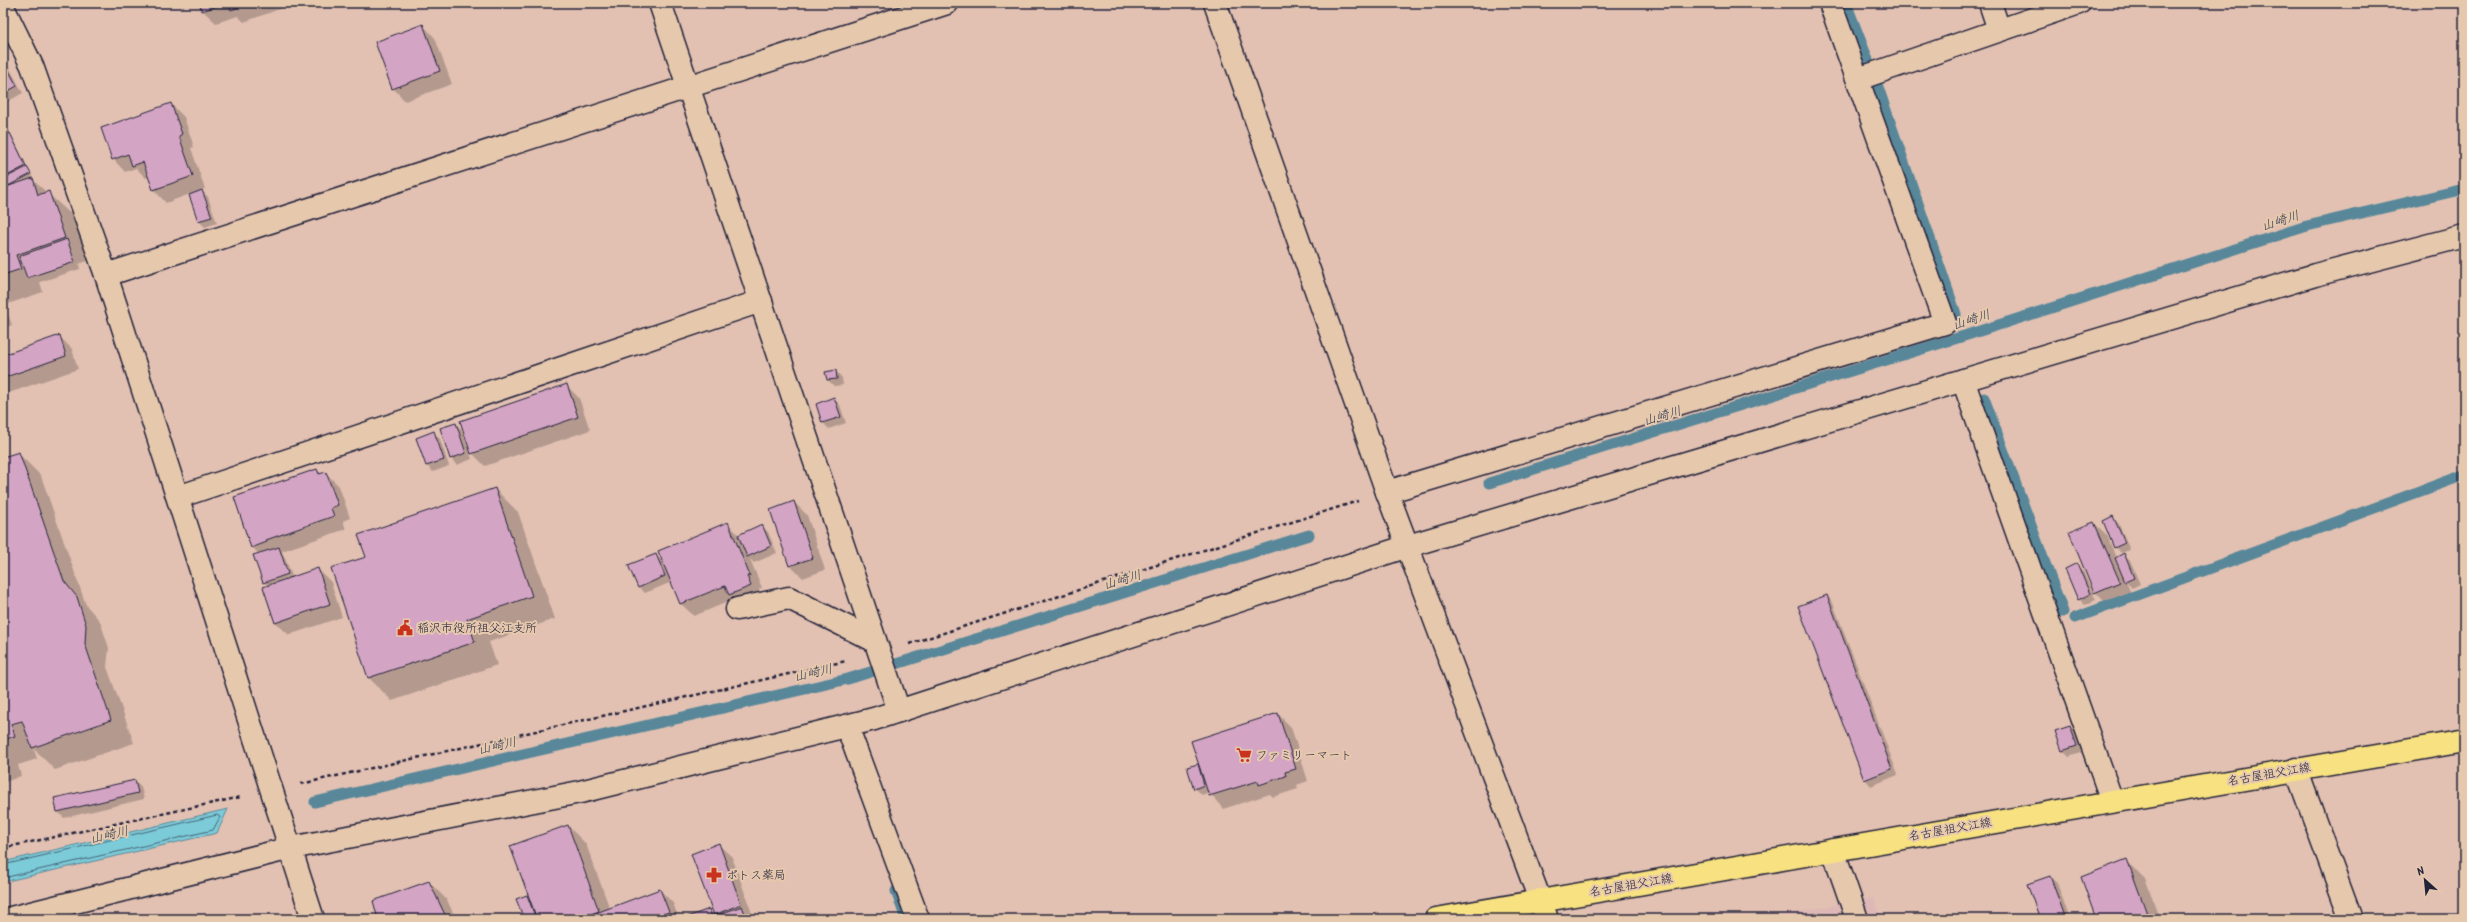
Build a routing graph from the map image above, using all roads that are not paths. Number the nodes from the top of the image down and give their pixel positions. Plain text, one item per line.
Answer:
1 (660, 3) edge
2 (947, 3) edge
3 (1215, 3) edge
4 (1830, 3) edge
5 (1990, 3) edge
6 (2079, 3) edge
7 (3, 7) edge
8 (1999, 30) junction
9 (1858, 79) junction
10 (688, 86) junction
11 (2464, 236) edge
12 (106, 275) junction
13 (761, 301) junction
14 (1963, 380) junction
15 (1387, 492) junction
16 (178, 497) junction
17 (1408, 546) junction
18 (737, 610) dead end
19 (879, 651) junction
20 (899, 711) junction
21 (847, 726) junction
22 (2464, 741) edge
23 (2296, 769) junction
24 (2112, 801) junction
25 (291, 848) junction
26 (1833, 850) junction
27 (1543, 910) edge
28 (7, 919) edge
29 (313, 919) edge
30 (918, 919) edge
31 (1436, 919) edge
32 (1857, 919) edge
33 (2351, 919) edge

1 - 10 street
2 - 10 street
3 - 15 street
4 - 9 street
5 - 8 street
6 - 8 street
7 - 12 street
8 - 9 street
9 - 15 street
10 - 12 street
10 - 13 street
11 - 14 street
12 - 16 street
13 - 16 street
13 - 19 street
14 - 17 street
14 - 24 street
15 - 17 street
16 - 25 street
17 - 20 street
17 - 27 street
18 - 19 street
19 - 20 street
20 - 21 street
21 - 25 street
21 - 30 street
22 - 23 main road, 名古屋祖父江線
23 - 24 main road, 名古屋祖父江線
23 - 33 street
24 - 26 main road, 名古屋祖父江線
25 - 28 street
25 - 29 street
26 - 27 main road, 名古屋祖父江線
26 - 32 street
27 - 31 main road, 名古屋祖父江線

